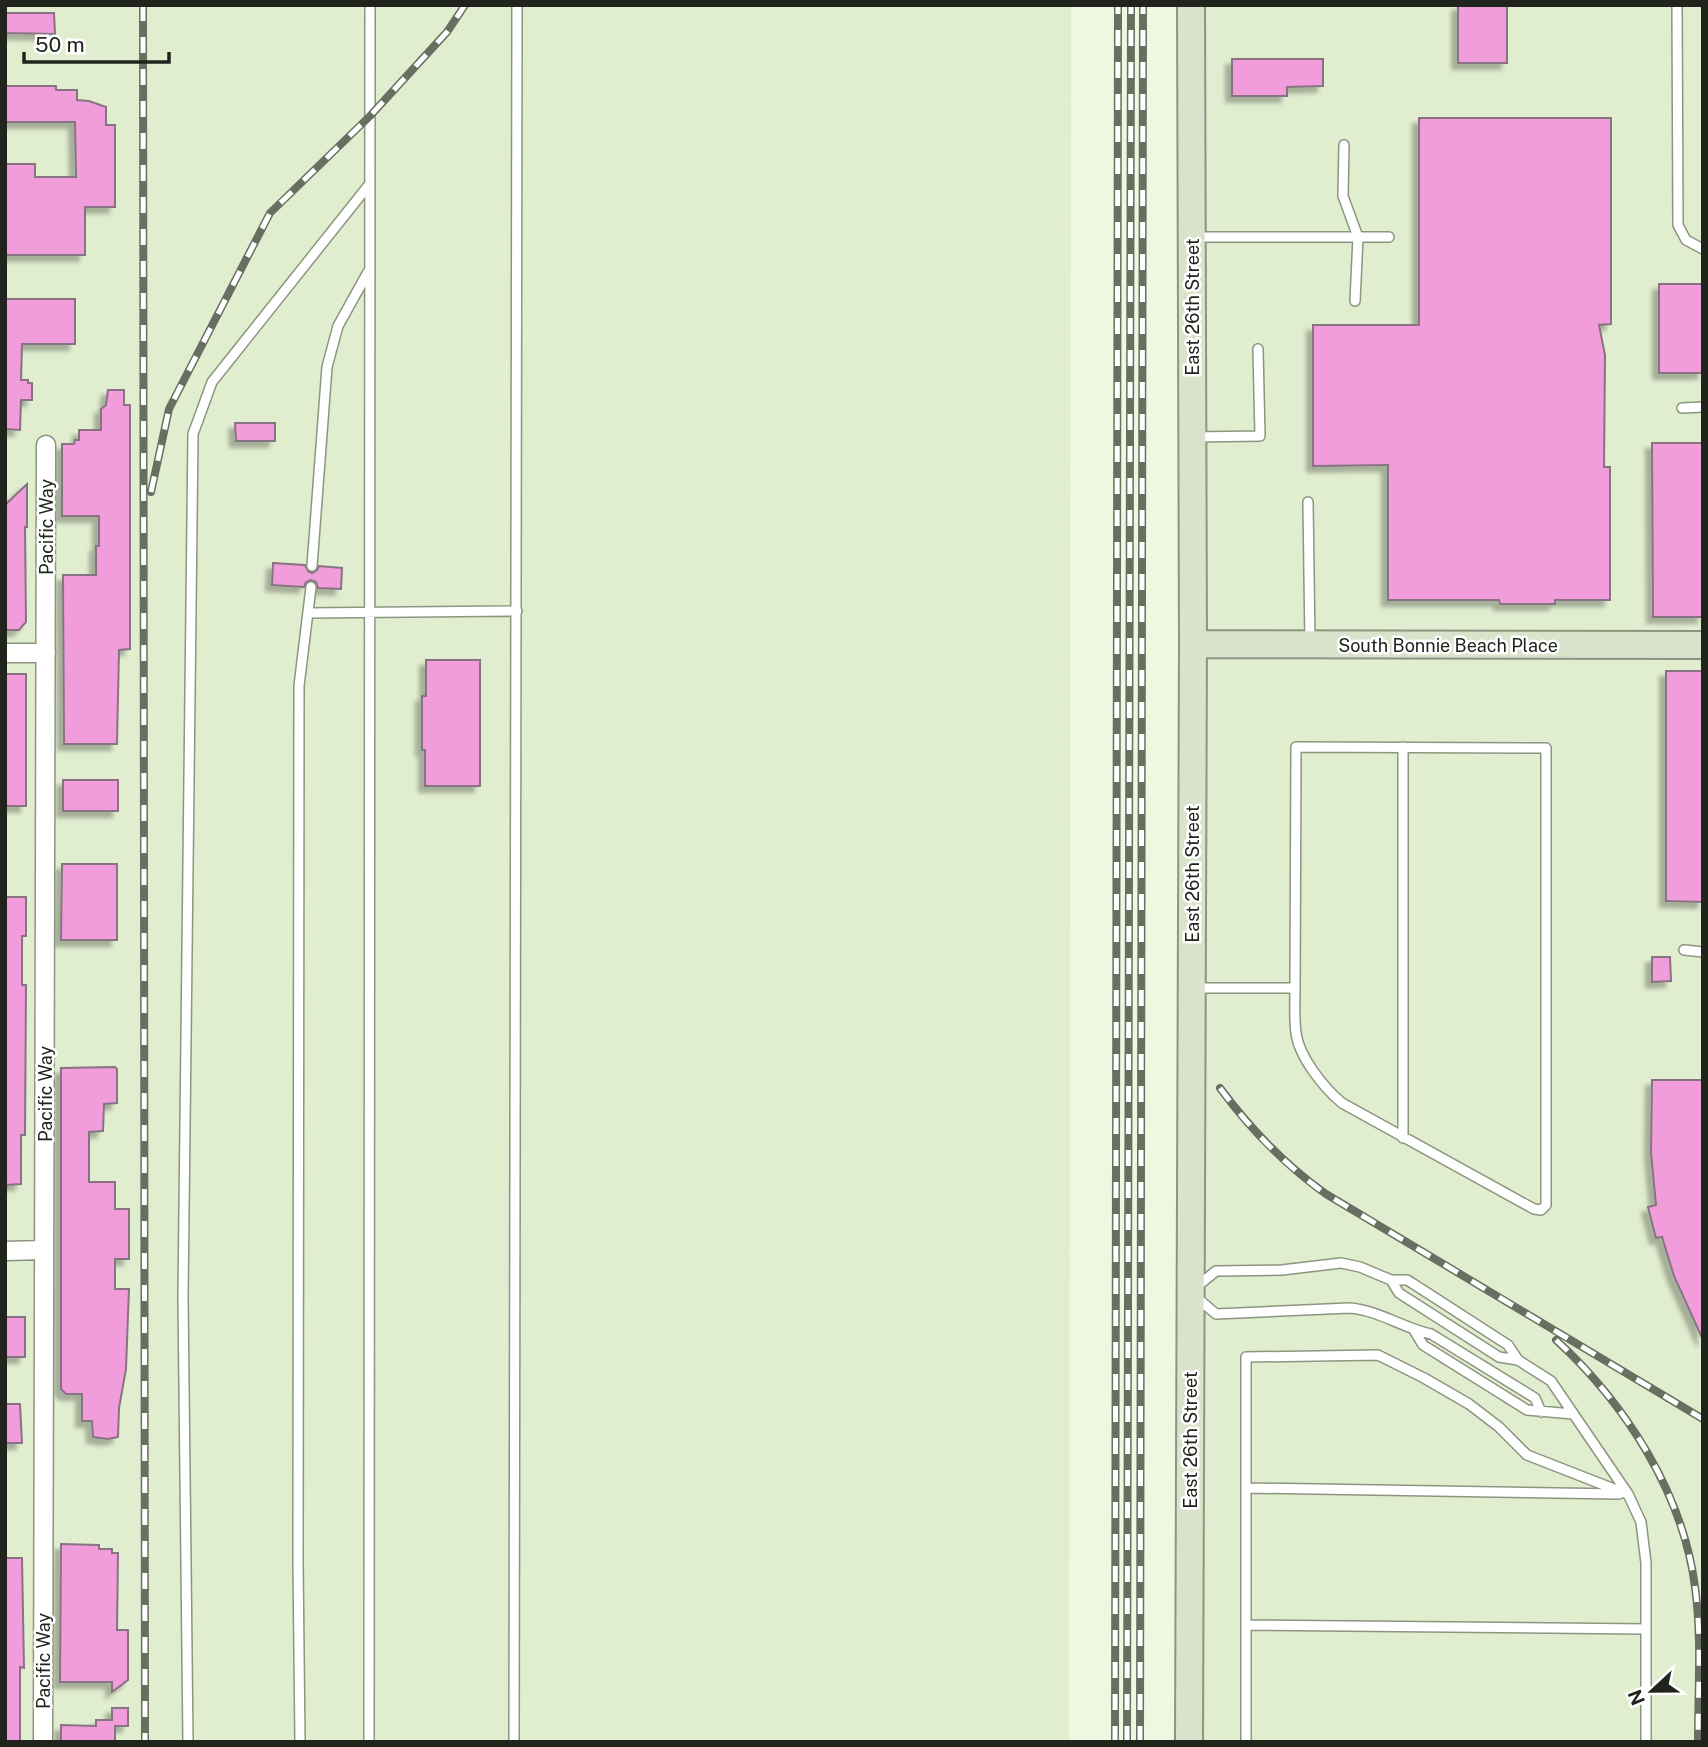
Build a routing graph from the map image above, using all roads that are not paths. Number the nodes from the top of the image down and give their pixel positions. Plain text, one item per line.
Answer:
1 (370, 5) edge
2 (517, 5) edge
3 (1191, 5) edge
4 (1677, 5) edge
5 (1344, 145) dead end
6 (368, 186) junction
7 (1192, 237) junction
8 (1358, 237) junction
9 (1389, 237) dead end
10 (1703, 249) edge
11 (369, 270) junction
12 (1354, 301) dead end
13 (1258, 349) dead end
14 (1682, 408) dead end
15 (1703, 408) edge
16 (1192, 437) junction
17 (46, 445) dead end
18 (1308, 502) dead end
19 (312, 566) dead end
20 (311, 587) dead end
21 (517, 611) junction
22 (369, 612) junction
23 (308, 613) junction
24 (1193, 644) junction
25 (1310, 645) junction
26 (1703, 645) edge
27 (5, 653) edge
28 (46, 653) junction
29 (1404, 747) junction
30 (1684, 950) dead end
31 (1703, 951) edge
32 (1192, 988) junction
33 (1295, 988) junction
34 (1404, 1138) junction
35 (44, 1250) junction
36 (5, 1251) edge
37 (1391, 1280) junction
38 (1190, 1291) junction
39 (1413, 1330) junction
40 (1518, 1360) junction
41 (1541, 1412) junction
42 (1573, 1414) junction
43 (1247, 1488) junction
44 (1628, 1494) junction
45 (1246, 1625) junction
46 (1646, 1629) junction
47 (43, 1742) edge
48 (188, 1742) edge
49 (300, 1742) edge
50 (369, 1742) edge
51 (514, 1742) edge
52 (1189, 1742) edge
53 (1246, 1742) edge
54 (1646, 1742) edge

1 - 6 lane
2 - 21 lane
3 - 7 street, East 26th Street
4 - 10 lane
5 - 8 lane
6 - 11 lane
6 - 48 lane
7 - 8 lane
7 - 16 street, East 26th Street
8 - 9 lane
8 - 12 lane
11 - 19 lane
11 - 22 lane
13 - 16 lane
14 - 15 lane
16 - 24 street, East 26th Street
17 - 28 street, Pacific Way
18 - 25 lane
20 - 23 lane
21 - 22 lane
21 - 51 lane
22 - 23 lane
22 - 50 lane
23 - 49 lane
24 - 25 street, South Bonnie Beach Place
24 - 32 street, East 26th Street
25 - 26 street, South Bonnie Beach Place
27 - 28 street
28 - 35 street, Pacific Way
29 - 33 lane
29 - 34 lane
29 - 34 lane
30 - 31 lane
32 - 33 lane
32 - 38 street, East 26th Street
33 - 34 lane
35 - 36 street
35 - 47 street, Pacific Way
37 - 38 lane
37 - 40 lane
37 - 40 lane
38 - 39 lane
38 - 52 street, East 26th Street
39 - 41 lane
39 - 41 lane
40 - 42 lane
41 - 42 lane
42 - 44 lane
43 - 44 lane
43 - 44 lane
43 - 45 lane
44 - 46 lane
45 - 46 lane
45 - 53 lane
46 - 54 lane

